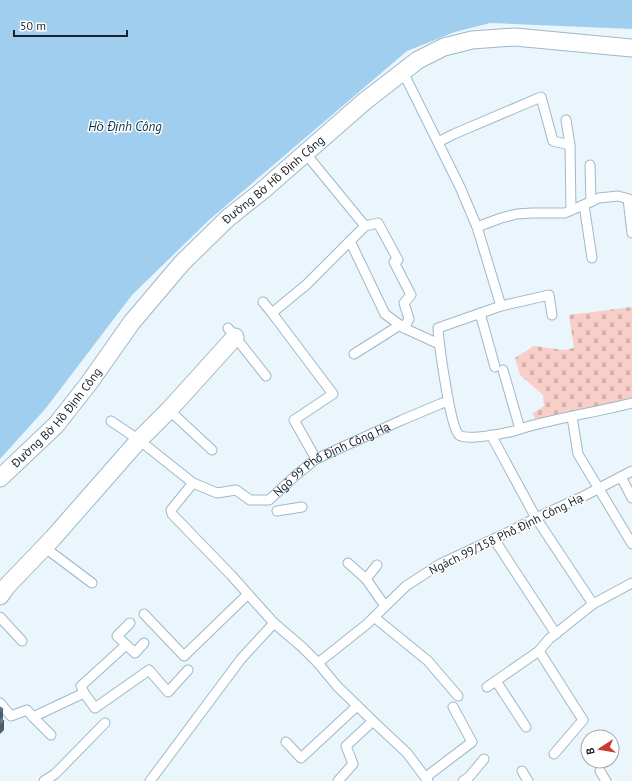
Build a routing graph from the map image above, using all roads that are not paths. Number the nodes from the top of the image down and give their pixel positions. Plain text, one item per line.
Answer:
1 (632, 48) edge
2 (403, 72) junction
3 (566, 120) dead end
4 (438, 142) junction
5 (570, 145) junction
6 (306, 154) junction
7 (590, 165) dead end
8 (630, 199) edge
9 (587, 203) junction
10 (571, 210) junction
11 (365, 226) junction
12 (477, 227) junction
13 (632, 233) edge
14 (350, 241) junction
15 (592, 258) dead end
16 (263, 302) dead end
17 (501, 306) junction
18 (272, 313) junction
19 (480, 313) junction
20 (552, 315) dead end
21 (402, 326) junction
22 (232, 333) joint
23 (439, 344) junction
24 (354, 354) dead end
25 (266, 376) dead end
26 (448, 401) junction
27 (632, 403) edge
28 (169, 410) junction
29 (572, 417) junction
30 (112, 421) dead end
31 (520, 429) junction
32 (491, 435) junction
33 (139, 440) junction
34 (212, 450) dead end
35 (316, 460) junction
36 (632, 471) edge
37 (620, 477) junction
38 (0, 478) edge
39 (193, 483) junction
40 (598, 488) junction
41 (632, 498) edge
42 (269, 500) junction
43 (302, 507) dead end
44 (277, 510) junction
45 (536, 518) junction
46 (284, 519) dead end
47 (494, 539) junction
48 (632, 544) edge
49 (44, 547) junction
50 (348, 563) dead end
51 (377, 565) dead end
52 (366, 579) junction
53 (92, 583) dead end
54 (632, 583) edge
55 (248, 594) junction
56 (0, 596) edge
57 (594, 604) junction
58 (385, 606) junction
59 (144, 614) dead end
60 (0, 617) edge
61 (374, 617) junction
62 (130, 623) dead end
63 (274, 623) junction
64 (556, 634) junction
65 (22, 641) dead end
66 (144, 643) dead end
67 (126, 644) junction
68 (539, 651) junction
69 (318, 663) junction
70 (188, 670) dead end
71 (496, 681) junction
72 (487, 687) dead end
73 (84, 693) junction
74 (458, 696) dead end
75 (0, 703) edge
76 (357, 706) junction
77 (453, 707) dead end
78 (33, 717) junction
79 (373, 721) junction
80 (105, 723) dead end
81 (526, 727) dead end
82 (52, 736) dead end
83 (286, 742) dead end
84 (554, 754) dead end
85 (484, 759) dead end
86 (522, 771) dead end
87 (600, 771) dead end
88 (427, 779) edge
89 (44, 781) edge
90 (150, 781) edge
91 (338, 781) edge
92 (463, 781) edge
93 (528, 781) edge
94 (606, 781) edge

1 - 2 street, Đường Bờ Hồ Định Công
2 - 4 lane
2 - 6 street, Đường Bờ Hồ Định Công
3 - 5 lane
4 - 5 lane
4 - 12 lane
5 - 10 lane
6 - 11 lane
6 - 38 street, Đường Bờ Hồ Định Công
7 - 9 lane
8 - 9 lane
8 - 13 lane
9 - 10 lane
9 - 15 lane
10 - 12 lane
11 - 14 lane
11 - 21 lane
12 - 17 lane
14 - 18 lane
14 - 21 lane
16 - 18 lane
17 - 19 lane
17 - 20 lane
18 - 35 lane
19 - 23 lane
19 - 31 lane
21 - 23 lane
21 - 24 lane
22 - 25 lane
22 - 28 street
23 - 26 lane
26 - 32 lane
26 - 35 lane, Ngõ 99 Phố Định Công Hạ
27 - 29 lane
28 - 33 street
28 - 34 lane
29 - 31 lane
29 - 40 lane
30 - 33 lane, Ngõ 99 Phố Định Công Hạ
31 - 32 lane
32 - 45 lane
33 - 39 lane, Ngõ 99 Phố Định Công Hạ
33 - 49 street
35 - 42 lane, Ngõ 99 Phố Định Công Hạ
36 - 37 lane, Ngách 99/158 Phố Định Công Hạ
37 - 40 lane, Ngách 99/158 Phố Định Công Hạ
37 - 41 lane
39 - 42 lane, Ngõ 99 Phố Định Công Hạ
39 - 55 lane
40 - 45 lane, Ngách 99/158 Phố Định Công Hạ
40 - 48 lane
42 - 44 lane
43 - 44 lane
44 - 46 lane
45 - 47 lane, Ngách 99/158 Phố Định Công Hạ
45 - 57 lane
47 - 58 lane, Ngách 99/158 Phố Định Công Hạ
47 - 64 lane
49 - 53 lane
49 - 56 street
50 - 52 lane
51 - 52 lane
52 - 58 lane
54 - 57 lane
55 - 59 lane
55 - 63 lane
57 - 64 lane
58 - 61 lane, Ngách 99/158 Phố Định Công Hạ
60 - 65 lane
61 - 69 lane, Ngách 99/158 Phố Định Công Hạ
61 - 74 lane
62 - 67 lane
63 - 69 lane
63 - 90 lane
64 - 68 lane
66 - 67 lane
67 - 73 lane
68 - 71 lane
68 - 84 lane
69 - 76 lane
70 - 73 lane
71 - 72 lane
71 - 81 lane
73 - 78 lane
75 - 78 lane
76 - 79 lane
76 - 83 lane
77 - 88 lane
78 - 82 lane
79 - 88 lane
79 - 91 lane
80 - 89 lane
85 - 92 lane
86 - 93 lane
87 - 94 lane

